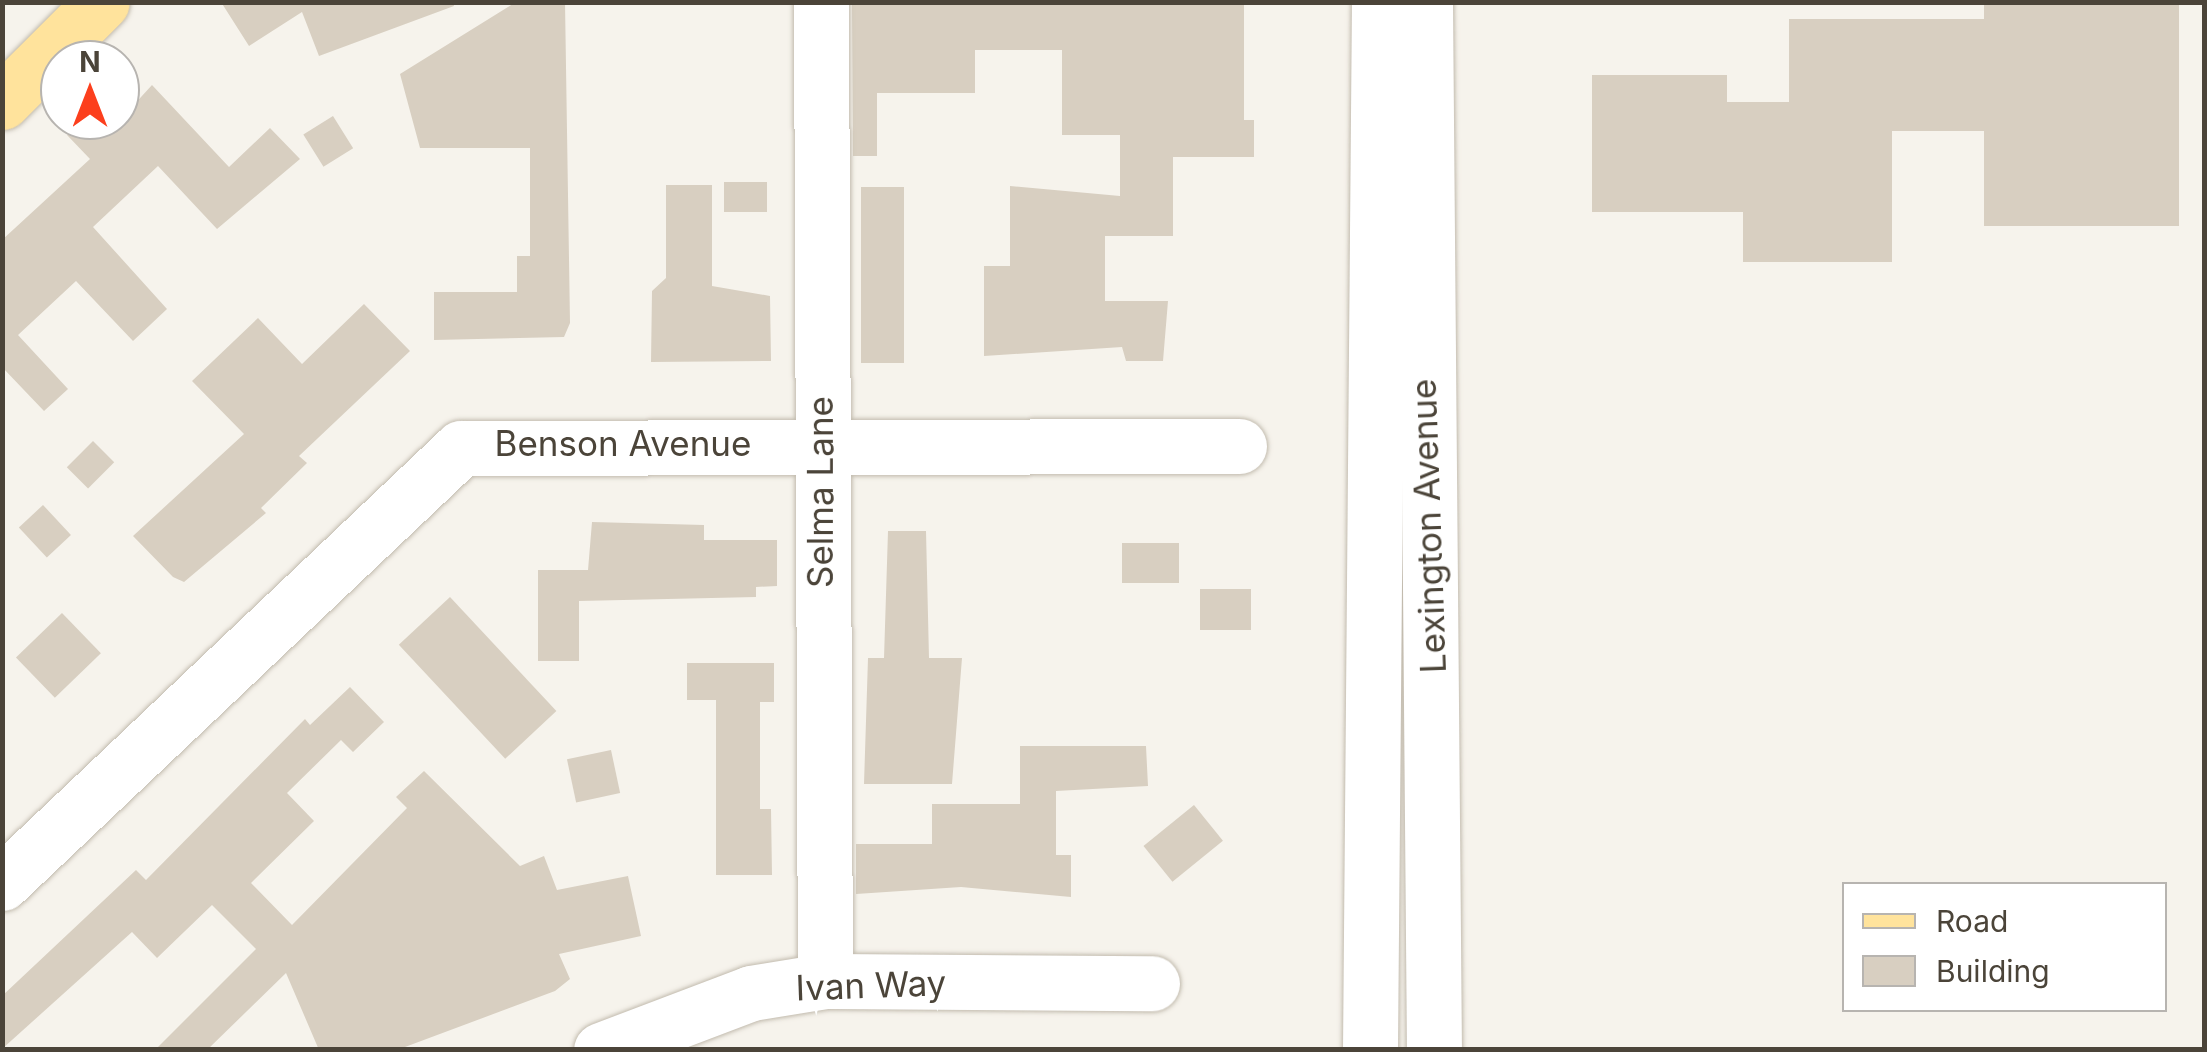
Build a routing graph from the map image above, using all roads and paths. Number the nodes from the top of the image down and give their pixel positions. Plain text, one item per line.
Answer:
1 (102, 2) edge
2 (821, 2) edge
3 (1379, 2) edge
4 (1425, 2) edge
5 (2, 102) edge
6 (820, 444) junction
7 (1239, 446) dead end
8 (2, 884) edge
9 (825, 980) junction
10 (1152, 982) dead end
11 (600, 1050) edge
12 (1370, 1050) edge
13 (1434, 1050) edge

1 - 5 main road
2 - 6 street, Selma Lane
3 - 12 street, Lexington Avenue
4 - 13 street, Lexington Avenue
6 - 7 street, Benson Avenue
6 - 8 street, Benson Avenue
6 - 9 street, Selma Lane
9 - 10 street, Ivan Way
9 - 11 street, Ivan Way

